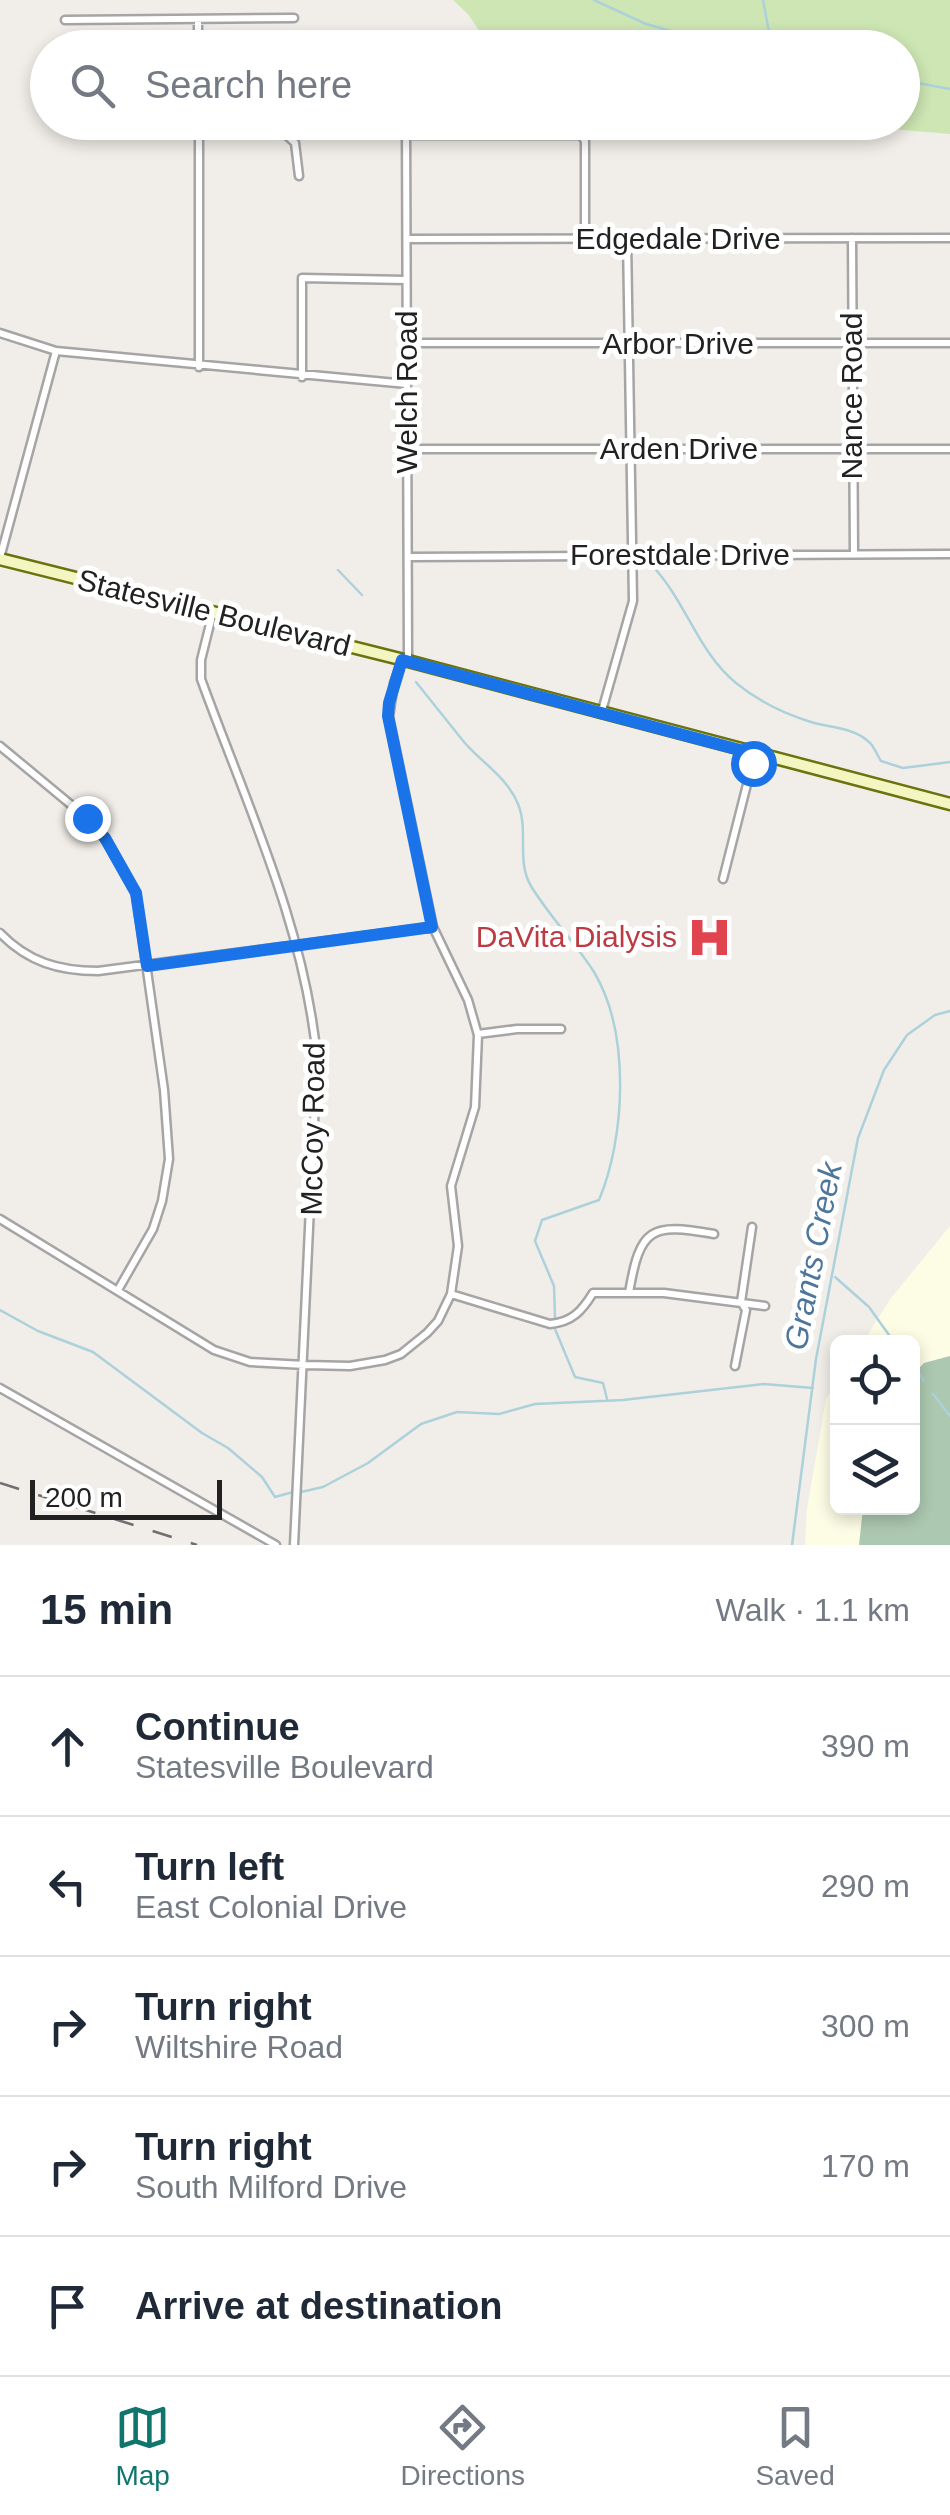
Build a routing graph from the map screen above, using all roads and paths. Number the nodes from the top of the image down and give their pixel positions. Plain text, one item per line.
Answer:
1 (294, 18) dead end
2 (198, 19) junction
3 (65, 20) dead end
4 (198, 30) edge
5 (199, 140) edge
6 (292, 140) edge
7 (406, 140) edge
8 (584, 140) edge
9 (299, 176) dead end
10 (852, 238) junction
11 (950, 238) edge
12 (407, 240) junction
13 (585, 240) junction
14 (627, 240) junction
15 (406, 280) junction
16 (0, 333) edge
17 (950, 343) edge
18 (407, 344) junction
19 (629, 344) junction
20 (852, 344) junction
21 (56, 352) junction
22 (199, 367) junction
23 (302, 376) junction
24 (407, 384) junction
25 (408, 449) junction
26 (852, 449) junction
27 (950, 449) edge
28 (632, 450) junction
29 (854, 554) junction
30 (950, 554) edge
31 (632, 555) junction
32 (409, 556) junction
33 (0, 559) edge
34 (213, 612) junction
35 (405, 660) junction
36 (601, 714) junction
37 (0, 746) edge
38 (755, 754) junction
39 (950, 804) edge
40 (723, 879) dead end
41 (432, 927) junction
42 (0, 934) edge
43 (298, 945) junction
44 (147, 966) junction
45 (561, 1029) dead end
46 (478, 1034) junction
47 (0, 1218) edge
48 (752, 1227) dead end
49 (714, 1234) dead end
50 (118, 1290) junction
51 (629, 1293) junction
52 (452, 1294) junction
53 (741, 1302) junction
54 (765, 1306) dead end
55 (304, 1365) junction
56 (735, 1366) dead end
57 (0, 1388) edge
58 (276, 1545) edge
59 (294, 1545) edge

1 - 2 street
2 - 3 street
2 - 4 street
5 - 22 street
6 - 9 street
7 - 12 street, Welch Road
8 - 13 street
10 - 11 street, Edgedale Drive
10 - 14 street, Edgedale Drive
10 - 20 street, Nance Road
12 - 13 street, Edgedale Drive
12 - 15 street, Welch Road
13 - 14 street, Edgedale Drive
14 - 19 street
15 - 18 street, Welch Road
15 - 23 street
16 - 21 street
17 - 20 street, Arbor Drive
18 - 19 street, Arbor Drive
18 - 24 street, Welch Road
19 - 20 street, Arbor Drive
19 - 28 street
20 - 26 street, Nance Road
21 - 22 street
21 - 33 street
22 - 23 street
23 - 24 street
24 - 25 street, Welch Road
25 - 28 street, Arden Drive
25 - 32 street, Welch Road
26 - 27 street, Arden Drive
26 - 28 street, Arden Drive
26 - 29 street, Nance Road
28 - 31 street
29 - 30 street, Forestdale Drive
29 - 31 street, Forestdale Drive
31 - 32 street, Forestdale Drive
31 - 36 street
32 - 35 street, Welch Road
33 - 34 main road, Statesville Boulevard
34 - 35 main road, Statesville Boulevard
34 - 43 street, McCoy Road
35 - 36 main road, Statesville Boulevard
35 - 41 street, Welch Road
36 - 38 main road, Statesville Boulevard
37 - 44 street
38 - 39 main road, Statesville Boulevard
38 - 40 street
41 - 43 street
41 - 46 street, Welch Road
42 - 44 street
43 - 44 street
43 - 55 street, McCoy Road
44 - 50 street
45 - 46 street
46 - 52 street
47 - 50 street
48 - 53 street
49 - 51 street
50 - 55 street
51 - 52 street
51 - 53 street
52 - 55 street
53 - 54 street
53 - 56 street
55 - 59 street, McCoy Road
57 - 58 street

